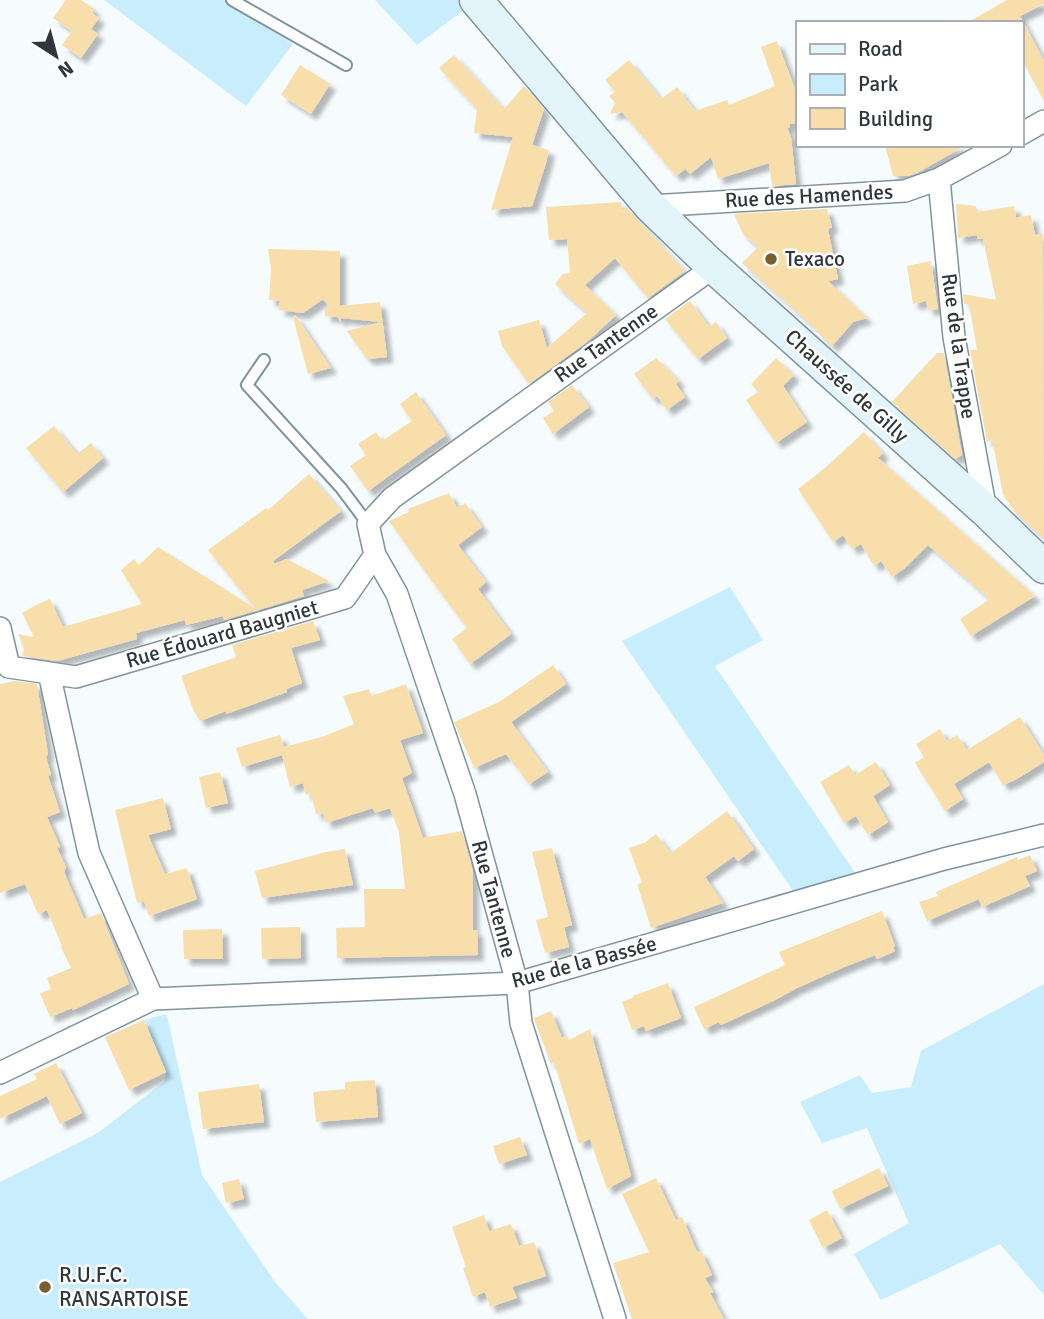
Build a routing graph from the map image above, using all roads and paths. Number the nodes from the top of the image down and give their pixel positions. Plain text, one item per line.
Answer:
1 (232, 0) edge
2 (476, 0) edge
3 (346, 65) dead end
4 (1044, 121) edge
5 (1023, 133) edge
6 (997, 147) edge
7 (939, 178) junction
8 (650, 206) junction
9 (714, 267) junction
10 (264, 360) dead end
11 (986, 512) junction
12 (368, 524) junction
13 (375, 555) junction
14 (1044, 567) edge
15 (0, 628) edge
16 (49, 673) junction
17 (1044, 835) edge
18 (517, 983) junction
19 (153, 999) junction
20 (0, 1073) edge
21 (615, 1319) edge

1 - 3 lane
2 - 8 main road, Chaussée de Gilly
4 - 5 street
6 - 7 street, Rue des Hamendes
7 - 8 street, Rue des Hamendes
7 - 11 street, Rue de la Trappe
8 - 9 main road, Chaussée de Gilly
9 - 11 main road, Chaussée de Gilly
9 - 12 street, Rue Tantenne
10 - 12 lane, Rue Tantenne
11 - 14 main road, Chaussée de Gilly
12 - 13 street, Rue Tantenne
13 - 16 street, Rue Édouard Baugniet
13 - 18 street, Rue Tantenne
15 - 16 street, Rue Édouard Baugniet
16 - 19 street
17 - 18 street, Rue de la Bassée
18 - 19 street, Rue de la Bassée
18 - 21 street, Rue Tantenne
19 - 20 street, Rue de la Bassée

